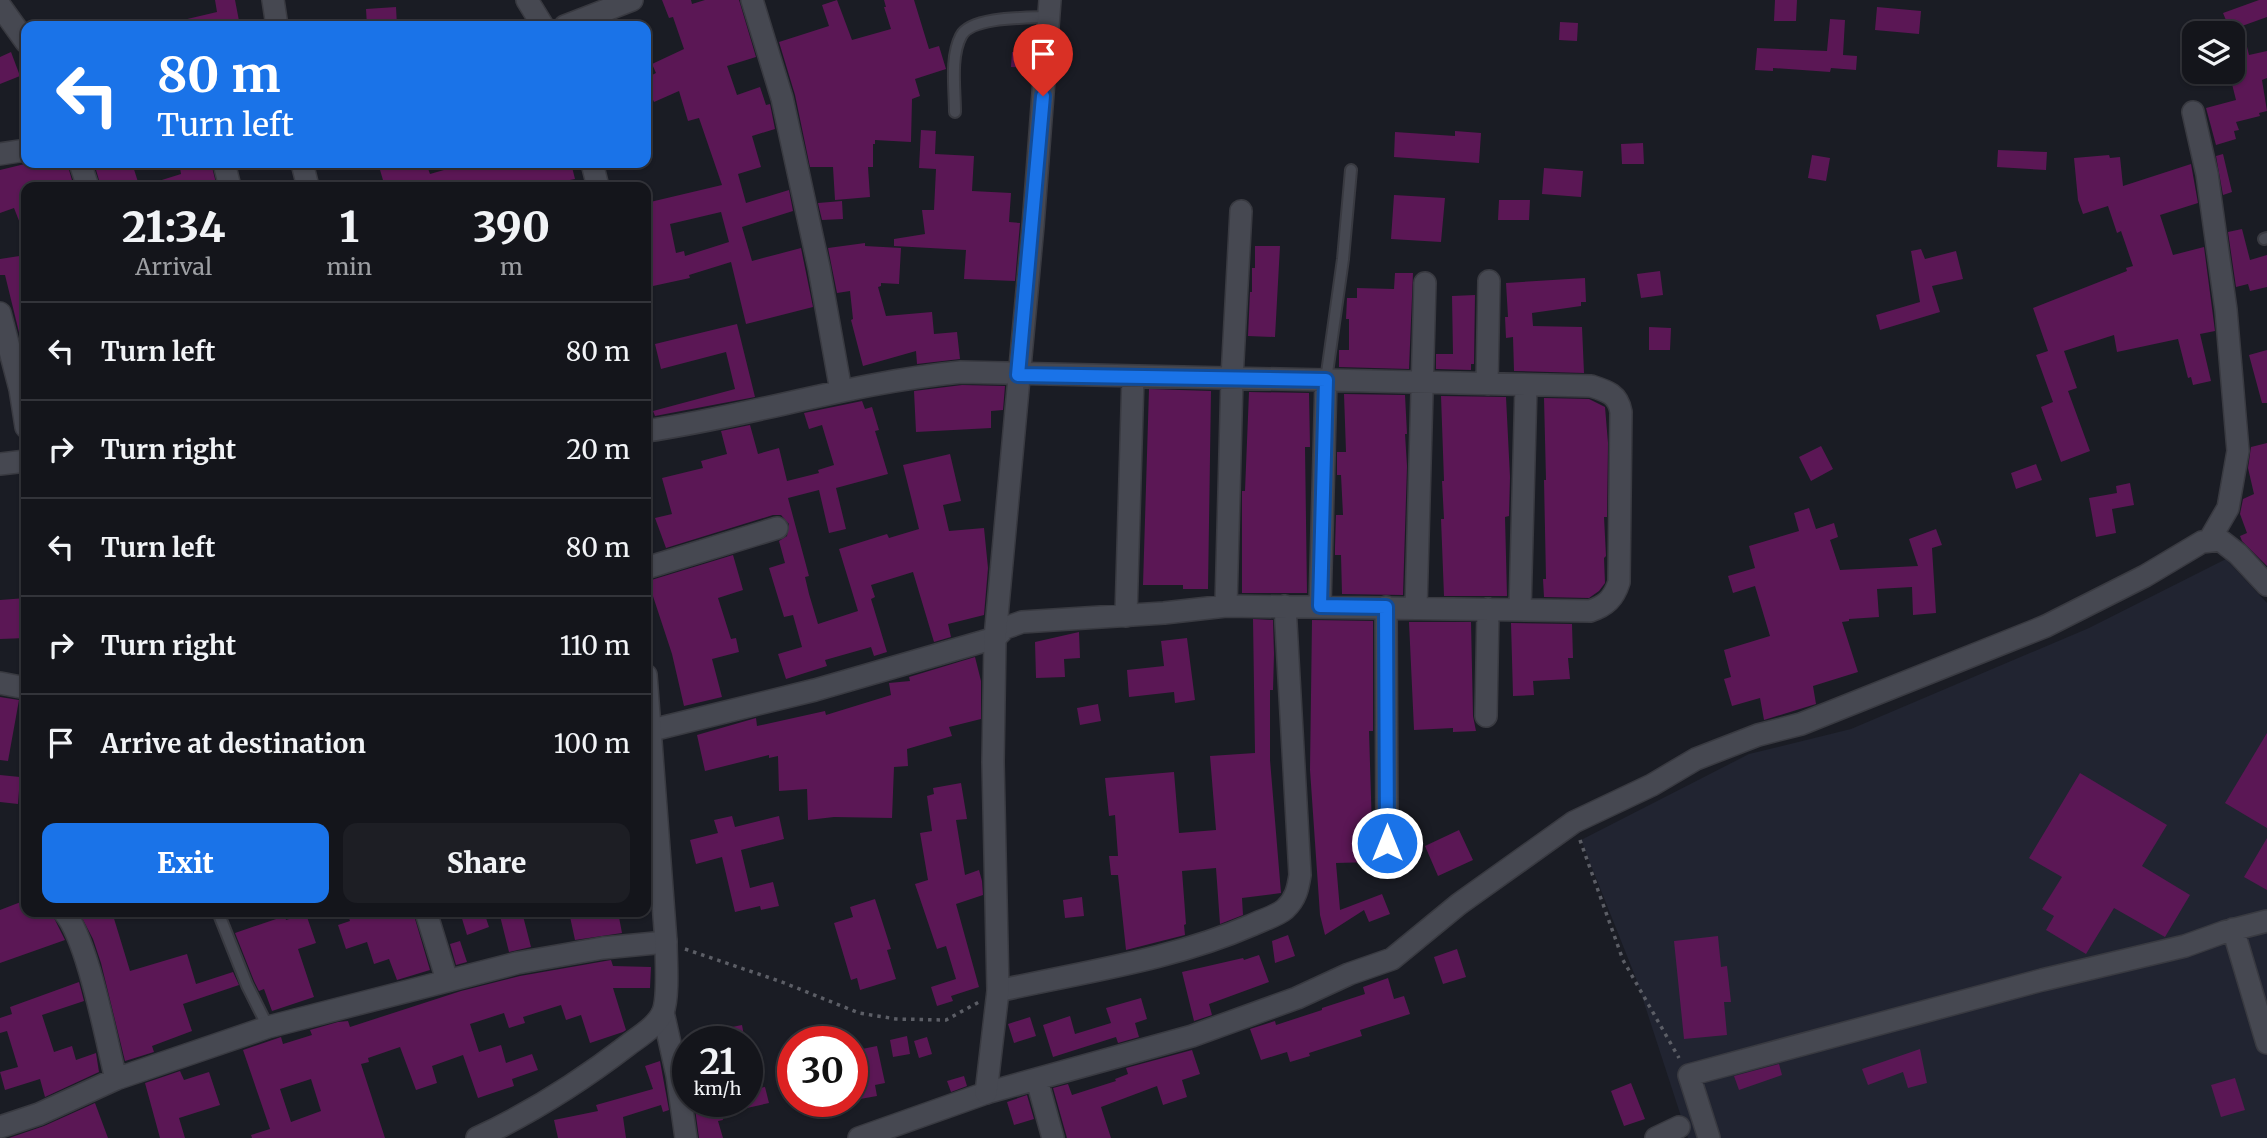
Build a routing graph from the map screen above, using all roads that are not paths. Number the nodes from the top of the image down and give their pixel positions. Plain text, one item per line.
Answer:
1 (273, 0) edge
2 (527, 0) edge
3 (632, 0) edge
4 (752, 0) edge
5 (1, 7) edge
6 (1050, 9) edge
7 (276, 21) edge
8 (540, 21) edge
9 (578, 21) edge
10 (21, 36) edge
11 (955, 112) dead end
12 (2193, 112) dead end
13 (21, 151) edge
14 (0, 154) edge
15 (1351, 170) dead end
16 (1241, 211) dead end
17 (1489, 281) dead end
18 (1425, 282) dead end
19 (0, 313) edge
20 (1018, 375) junction
21 (1133, 376) junction
22 (1232, 378) junction
23 (1326, 380) junction
24 (1422, 383) junction
25 (1487, 384) junction
26 (1526, 385) junction
27 (841, 391) junction
28 (21, 395) edge
29 (651, 430) edge
30 (21, 462) edge
31 (0, 464) edge
32 (777, 528) dead end
33 (2210, 539) junction
34 (651, 566) edge
35 (2267, 585) edge
36 (1226, 606) junction
37 (1285, 606) junction
38 (1320, 606) junction
39 (1386, 607) junction
40 (1416, 608) junction
41 (1488, 610) junction
42 (1520, 610) junction
43 (1126, 616) junction
44 (995, 638) junction
45 (0, 684) edge
46 (21, 687) edge
47 (1486, 716) dead end
48 (651, 721) edge
49 (652, 730) junction
50 (651, 747) edge
51 (651, 775) edge
52 (1387, 843) dead end
53 (67, 917) edge
54 (220, 917) edge
55 (428, 917) edge
56 (2267, 921) edge
57 (2233, 929) junction
58 (666, 942) junction
59 (447, 980) junction
60 (998, 991) junction
61 (663, 1012) junction
62 (268, 1027) junction
63 (2267, 1043) edge
64 (116, 1079) junction
65 (1037, 1080) junction
66 (986, 1093) junction
67 (0, 1127) edge
68 (1679, 1127) dead end
69 (477, 1138) edge
70 (686, 1138) edge
71 (859, 1138) edge
72 (1053, 1138) edge
73 (1656, 1138) edge
74 (1709, 1138) edge

1 - 7 street
2 - 8 street
3 - 9 street
4 - 27 street
5 - 10 street
6 - 11 lane
6 - 20 street
12 - 33 street
13 - 14 street
15 - 23 lane
16 - 22 street
17 - 25 street
18 - 24 street
19 - 28 street
20 - 21 street
20 - 27 street
20 - 44 street
21 - 22 street
21 - 43 street
22 - 23 street
22 - 36 street
23 - 24 street
23 - 38 street
24 - 25 street
24 - 40 street
25 - 26 street
26 - 42 street
26 - 42 street
27 - 29 street
30 - 31 street
32 - 34 street
33 - 35 street
33 - 65 street
36 - 37 street
36 - 43 street
37 - 38 street
37 - 60 street
38 - 39 street
39 - 40 street
39 - 52 street
40 - 41 street
41 - 42 street
41 - 47 street
43 - 44 street
44 - 49 street
44 - 60 street
45 - 46 street
48 - 49 street
49 - 50 street
51 - 58 street
53 - 64 street
54 - 62 lane
55 - 59 street
56 - 57 street
57 - 63 street
57 - 74 street
58 - 59 street
58 - 61 street
59 - 62 street
60 - 66 street
61 - 69 street
61 - 70 street
62 - 64 street
64 - 67 street
65 - 66 street
65 - 72 street
66 - 71 street
68 - 73 street

